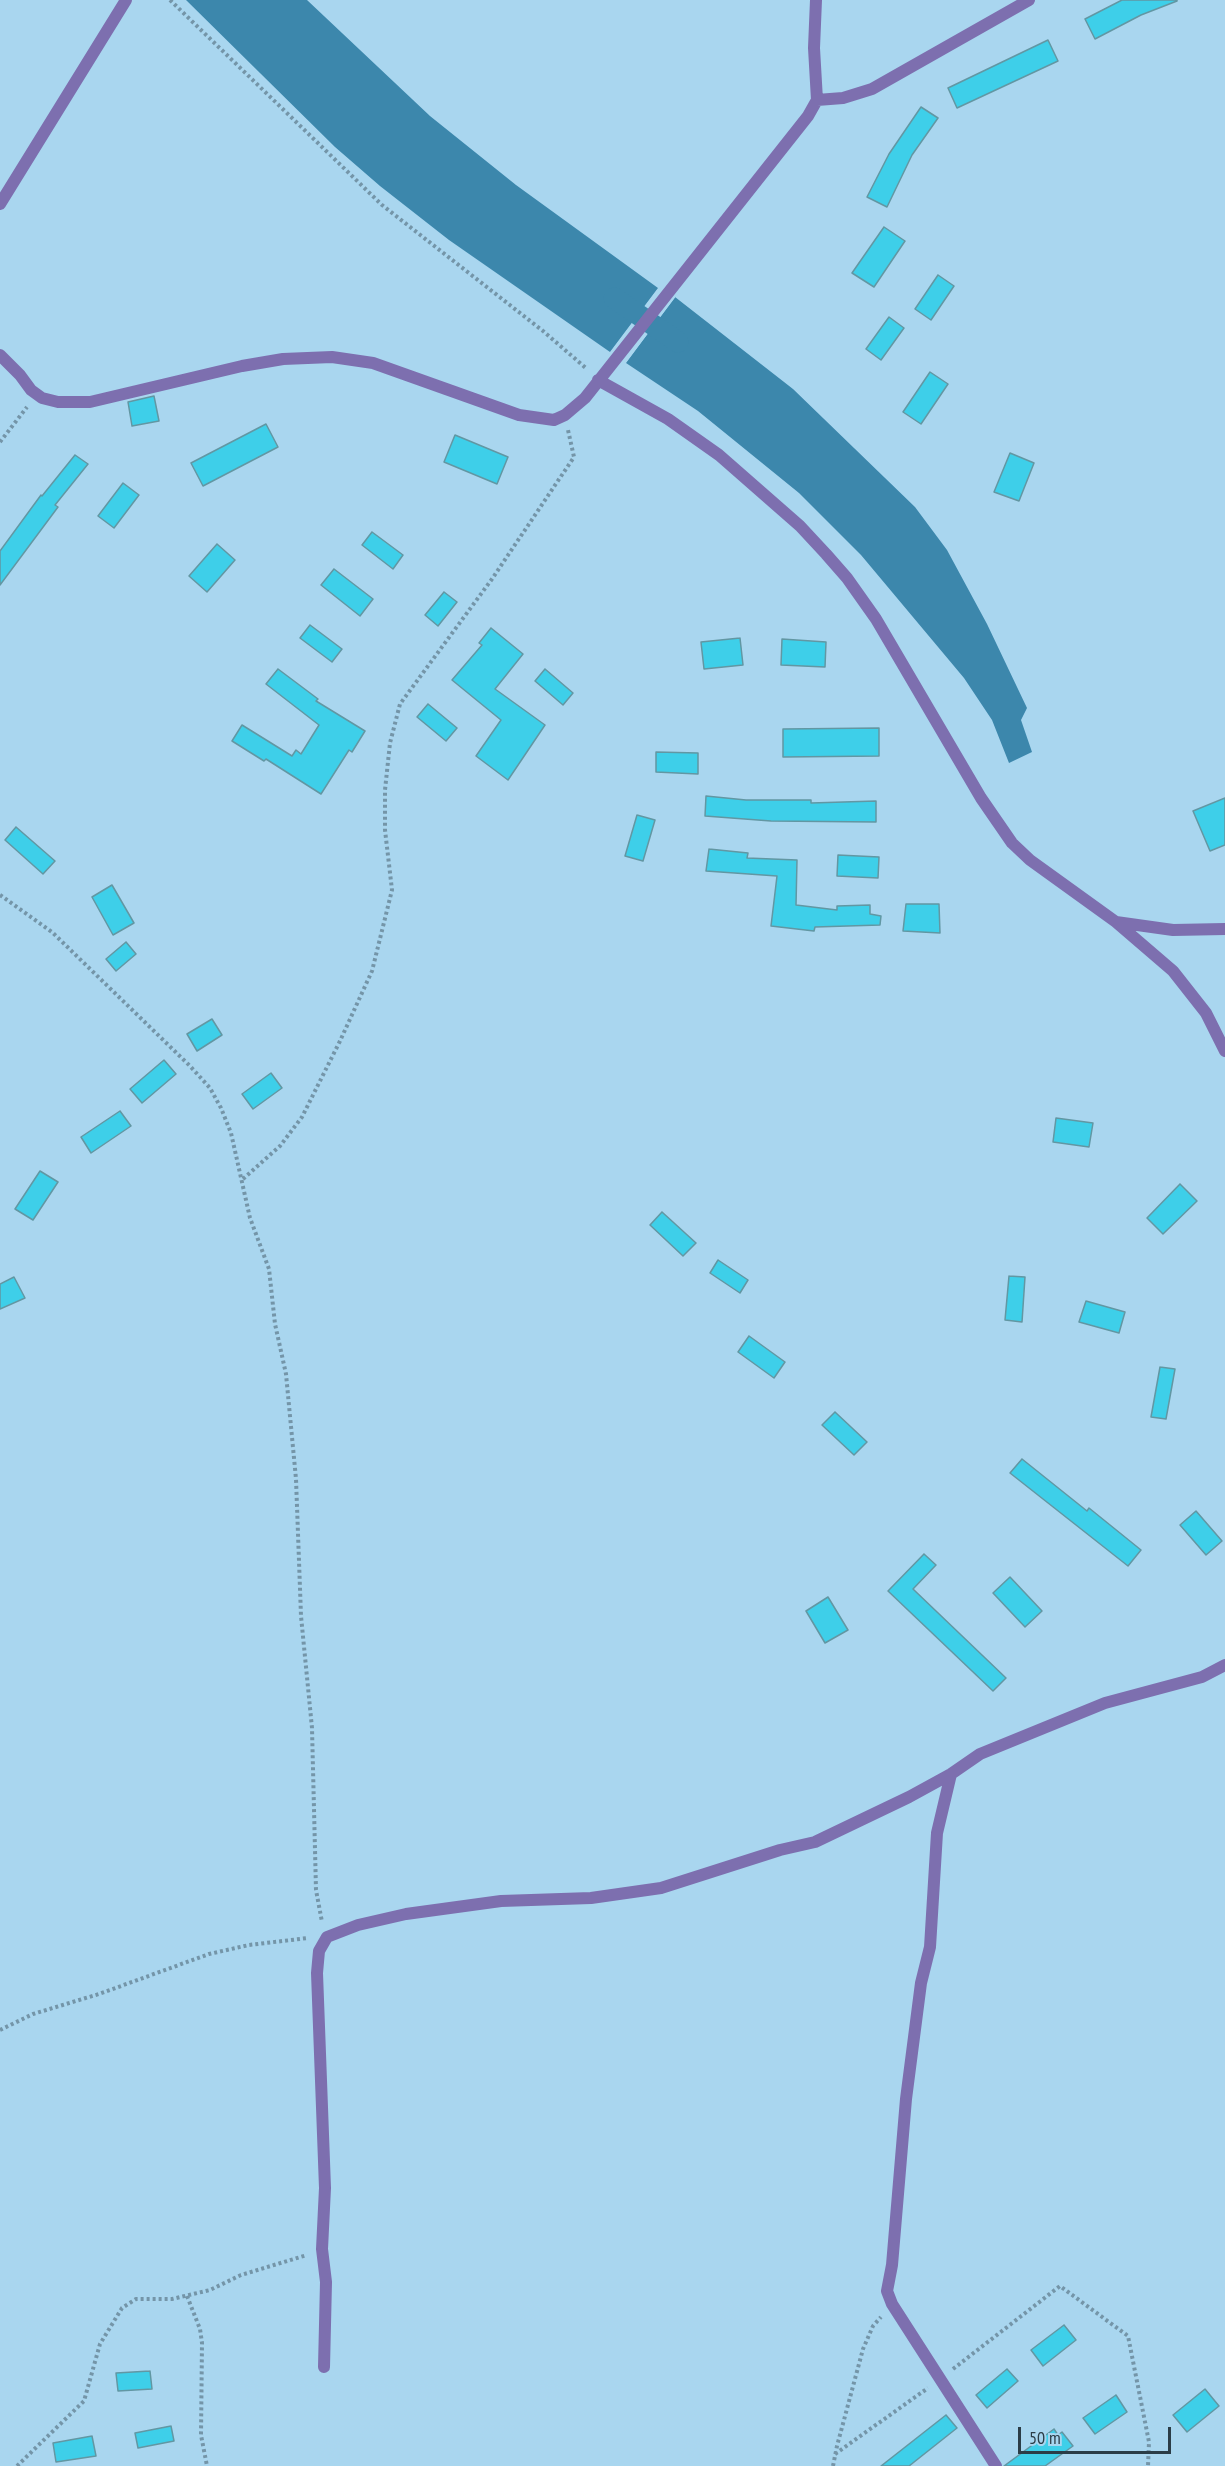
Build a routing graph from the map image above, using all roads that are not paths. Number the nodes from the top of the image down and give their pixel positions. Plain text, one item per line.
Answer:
1 (126, 0) edge
2 (816, 0) edge
3 (1029, 0) edge
4 (817, 100) junction
5 (0, 204) edge
6 (0, 355) edge
7 (598, 380) junction
8 (1116, 922) junction
9 (1225, 929) edge
10 (1225, 1051) edge
11 (1225, 1665) edge
12 (951, 1774) junction
13 (324, 2367) dead end
14 (996, 2466) edge

1 - 5 street
2 - 4 street
3 - 4 street
4 - 7 street
6 - 7 street
7 - 8 street
8 - 9 street
8 - 10 street
11 - 12 street
12 - 13 street
12 - 14 street

